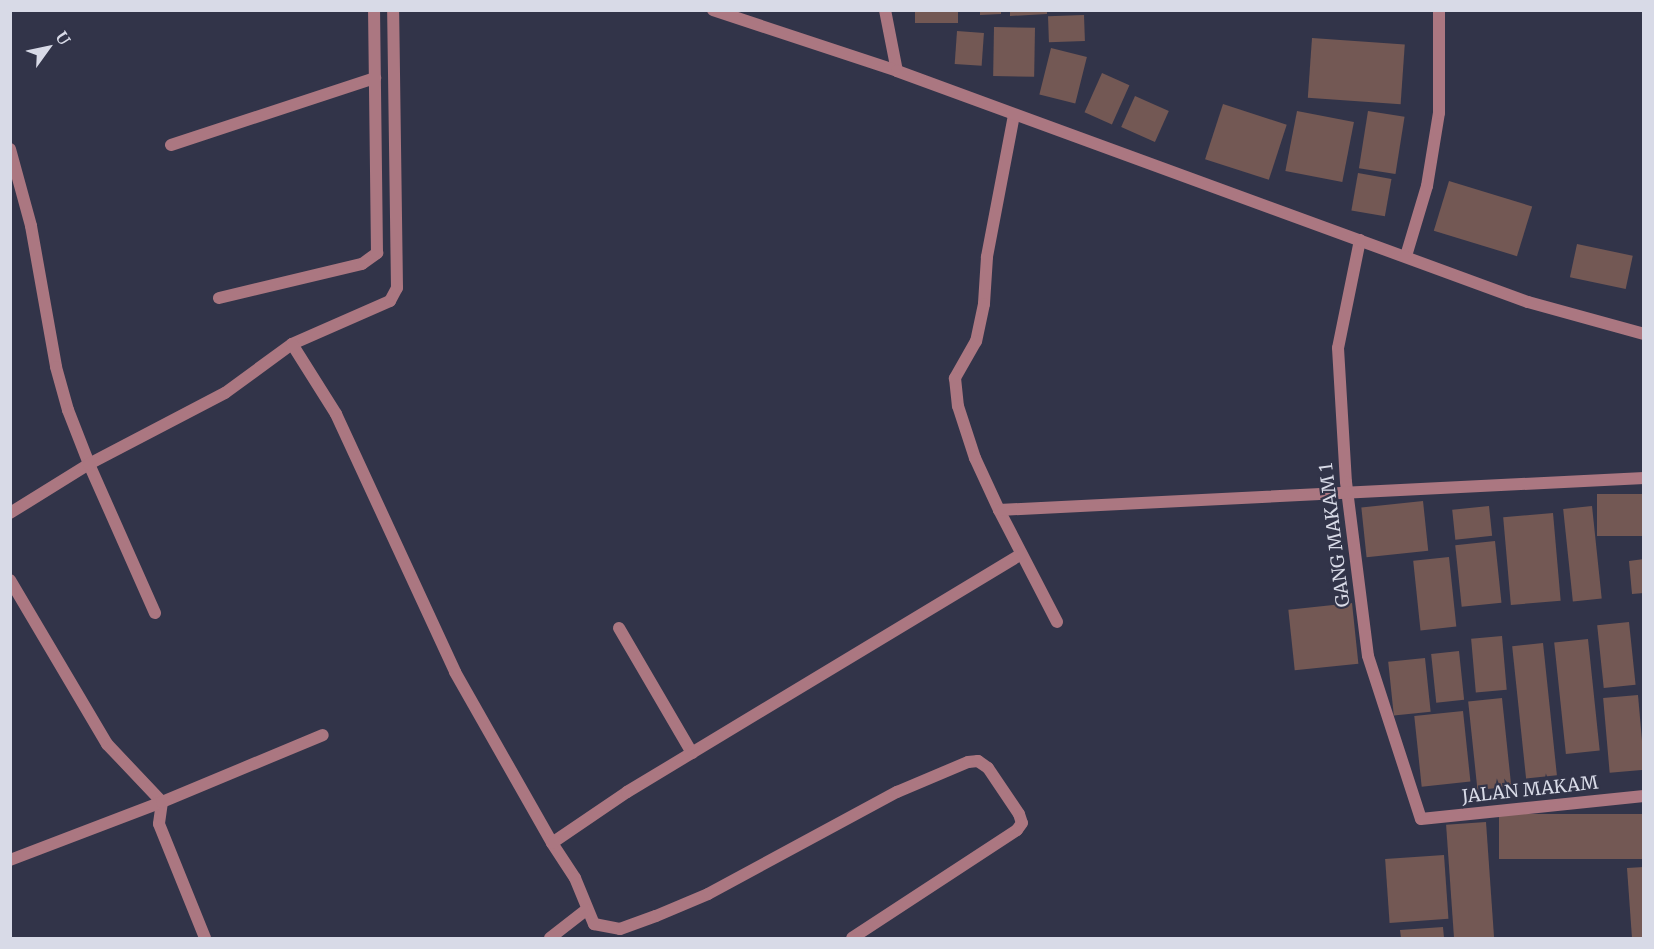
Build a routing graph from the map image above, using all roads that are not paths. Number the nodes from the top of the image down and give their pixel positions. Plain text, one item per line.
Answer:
1 (374, 10) edge
2 (393, 10) edge
3 (713, 10) edge
4 (885, 10) edge
5 (1439, 10) edge
6 (897, 71) junction
7 (375, 78) junction
8 (1014, 116) junction
9 (171, 145) dead end
10 (10, 149) edge
11 (1360, 240) junction
12 (1406, 256) junction
13 (219, 298) dead end
14 (1644, 333) edge
15 (292, 344) junction
16 (89, 464) junction
17 (1644, 478) edge
18 (1347, 493) junction
19 (999, 510) junction
20 (10, 513) edge
21 (1021, 554) junction
22 (10, 579) edge
23 (155, 613) dead end
24 (1057, 622) dead end
25 (619, 628) dead end
26 (323, 735) dead end
27 (692, 753) junction
28 (1644, 796) edge
29 (162, 802) junction
30 (1421, 819) joint
31 (552, 843) junction
32 (10, 860) edge
33 (586, 910) junction
34 (205, 939) edge
35 (550, 939) edge
36 (852, 939) edge

1 - 7 street
2 - 15 street
3 - 6 street
4 - 6 street
5 - 12 street
6 - 8 street
7 - 9 street
7 - 13 street
8 - 11 street
8 - 19 street
10 - 16 street
11 - 12 street
11 - 18 street, GANG MAKAM 1
12 - 14 street
15 - 16 street
15 - 31 street
16 - 20 street
16 - 23 street
17 - 18 street
18 - 19 street
18 - 30 street, GANG MAKAM 1
19 - 21 street
21 - 24 street
21 - 27 street
22 - 29 street
25 - 27 street
26 - 29 street
27 - 31 street
28 - 30 street, JALAN MAKAM
29 - 32 street
29 - 34 street
31 - 33 street
33 - 35 street
33 - 36 street

